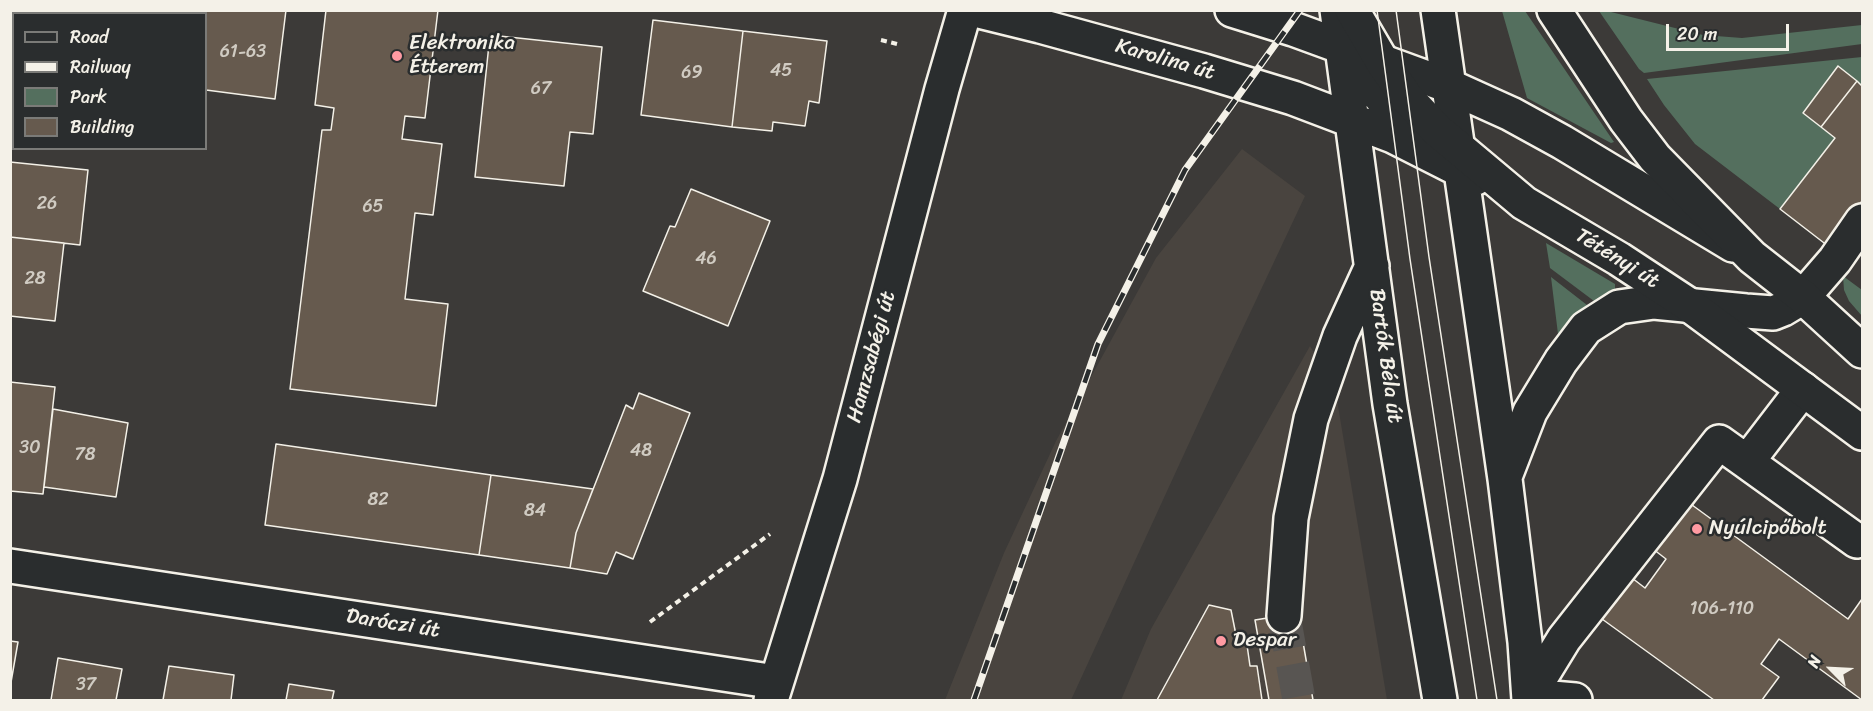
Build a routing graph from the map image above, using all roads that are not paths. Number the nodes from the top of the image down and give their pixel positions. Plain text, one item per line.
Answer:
1 (965, 10) edge
2 (975, 10) edge
3 (1232, 10) edge
4 (1337, 10) edge
5 (1352, 10) edge
6 (1438, 10) edge
7 (1554, 10) edge
8 (1342, 47) junction
9 (1383, 63) junction
10 (1449, 86) junction
11 (1352, 119) junction
12 (1425, 150) junction
13 (1460, 158) junction
14 (1863, 221) edge
15 (1473, 252) junction
16 (1752, 256) junction
17 (1372, 264) junction
18 (1803, 297) junction
19 (1692, 307) junction
20 (1863, 351) edge
21 (1803, 389) junction
22 (1863, 433) edge
23 (1747, 462) junction
24 (1504, 479) junction
25 (1857, 541) dead end
26 (10, 567) edge
27 (1284, 616) tunnel mouth
28 (773, 691) edge
29 (1529, 698) edge
30 (1440, 700) edge
31 (1575, 700) edge

1 - 28 street, Hamzsabégi út
2 - 11 street, Karolina út
3 - 8 street
4 - 8 street, Bartók Béla út
5 - 9 street
6 - 10 street
7 - 16 street
8 - 9 street
8 - 11 street, Bartók Béla út
8 - 12 street
9 - 10 street
9 - 13 street
10 - 13 street
10 - 16 street
11 - 12 street
11 - 17 street, Bartók Béla út
12 - 13 street
12 - 15 street
13 - 15 street
13 - 19 street, Tétényi út
14 - 18 street
15 - 24 street
16 - 18 street
17 - 27 street
17 - 30 street, Bartók Béla út
18 - 19 street
18 - 20 street
19 - 21 street, Tétényi út
19 - 24 street
21 - 22 street, Tétényi út
21 - 23 street
23 - 25 street
23 - 29 street
24 - 29 street
26 - 28 street, Daróczi út
29 - 31 street

